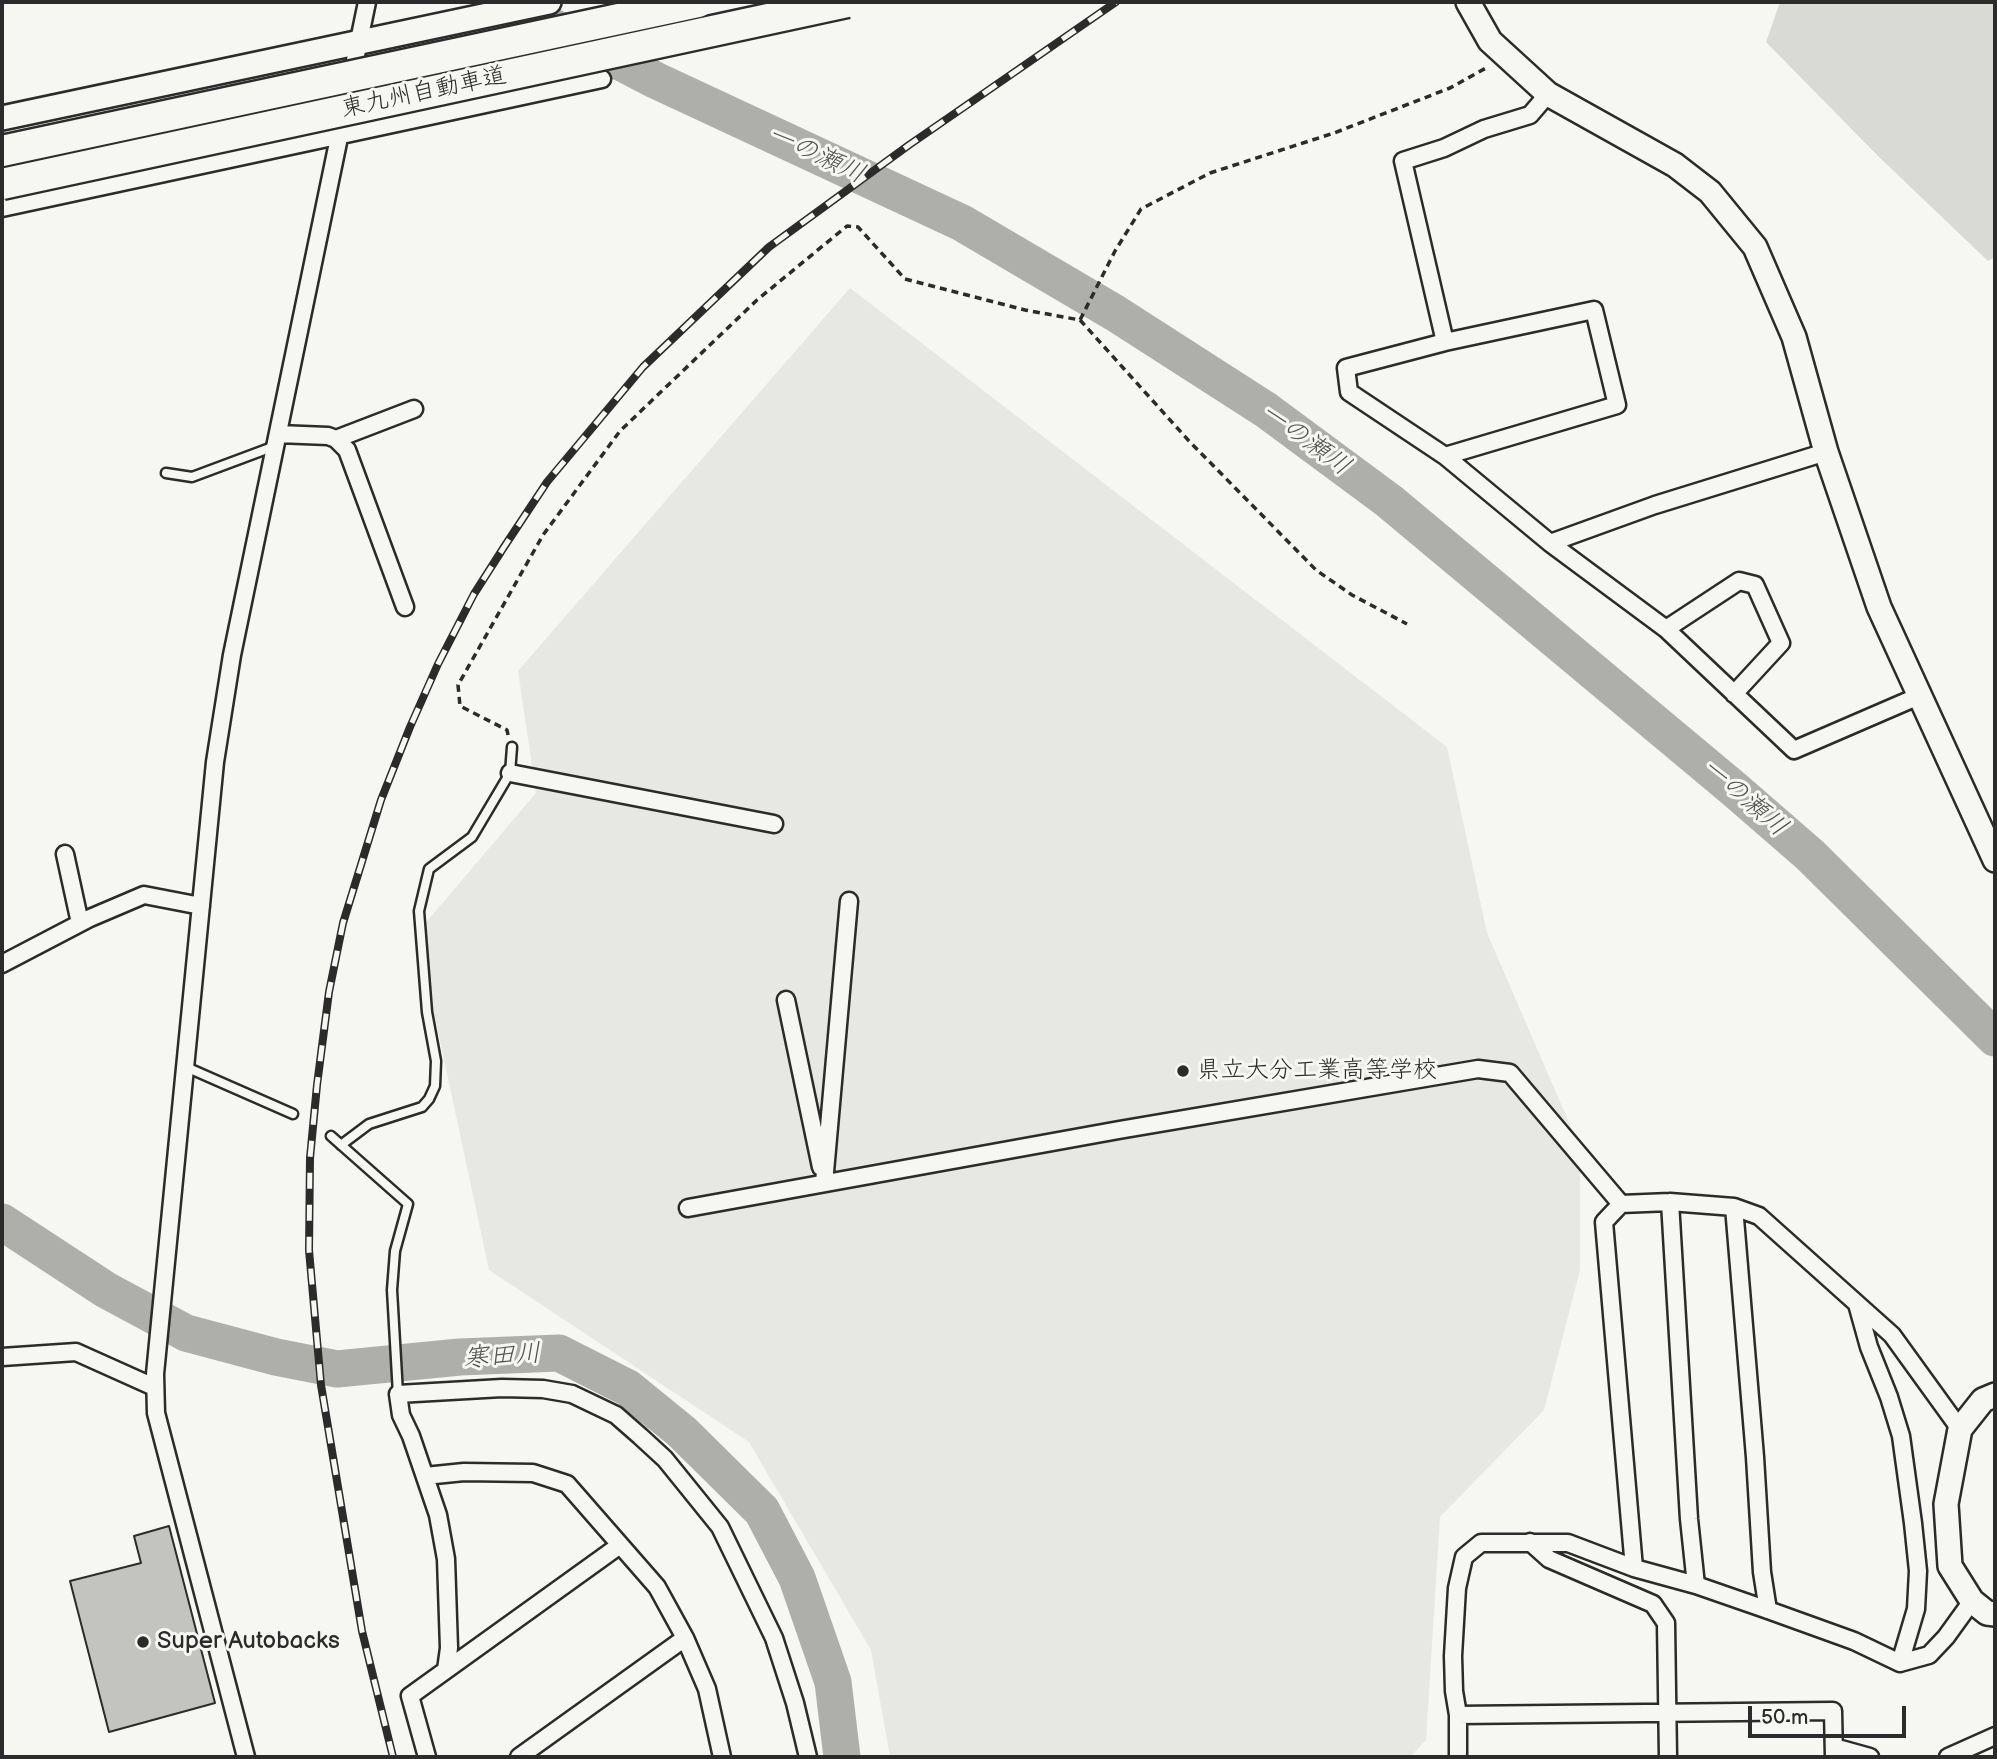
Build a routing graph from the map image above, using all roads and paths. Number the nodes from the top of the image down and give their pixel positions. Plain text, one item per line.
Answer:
1 (367, 2) edge
2 (549, 2) edge
3 (698, 2) edge
4 (847, 2) edge
5 (1468, 2) edge
6 (359, 42) junction
7 (1507, 57) junction
8 (602, 79) dead end
9 (1548, 94) junction
10 (2, 118) edge
11 (338, 136) junction
12 (2, 151) edge
13 (2, 184) edge
14 (2, 208) edge
15 (1080, 320) junction
16 (1445, 342) junction
17 (414, 409) dead end
18 (337, 439) junction
19 (277, 440) junction
20 (1826, 453) junction
21 (1445, 456) junction
22 (166, 473) dead end
23 (1550, 543) junction
24 (405, 607) dead end
25 (1407, 624) dead end
26 (1666, 629) junction
27 (1734, 694) junction
28 (1919, 696) junction
29 (512, 747) joint
30 (510, 773) junction
31 (774, 824) dead end
32 (65, 854) dead end
33 (1995, 860) edge
34 (849, 901) dead end
35 (201, 906) junction
36 (80, 923) junction
37 (2, 964) edge
38 (786, 1000) dead end
39 (186, 1067) junction
40 (293, 1114) dead end
41 (331, 1136) dead end
42 (341, 1145) junction
43 (824, 1183) junction
44 (1670, 1202) junction
45 (1621, 1204) junction
46 (1734, 1207) junction
47 (688, 1208) dead end
48 (1856, 1301) junction
49 (2, 1357) edge
50 (155, 1380) junction
51 (398, 1394) junction
52 (1995, 1395) edge
53 (1960, 1429) junction
54 (425, 1476) junction
55 (1530, 1542) junction
56 (620, 1545) junction
57 (1634, 1568) junction
58 (1696, 1585) junction
59 (1972, 1601) junction
60 (1768, 1610) junction
61 (1995, 1614) edge
62 (685, 1638) junction
63 (1900, 1663) junction
64 (446, 1670) junction
65 (1667, 1713) junction
66 (1458, 1715) junction
67 (1995, 1736) edge
68 (1834, 1752) edge
69 (1456, 1754) edge
70 (246, 1757) edge
71 (426, 1757) edge
72 (519, 1757) edge
73 (722, 1757) edge
74 (808, 1757) edge
75 (1668, 1757) edge
76 (1870, 1757) edge
77 (1948, 1757) edge

1 - 6 street
2 - 6 street
3 - 12 highway, 東九州自動車道, bridge
4 - 13 highway, 東九州自動車道, bridge
5 - 7 street
6 - 10 street
6 - 11 street
7 - 9 street
7 - 15 path
8 - 11 street
9 - 16 street
9 - 20 street
11 - 14 street
11 - 19 street
15 - 25 path
15 - 29 path
16 - 21 street
16 - 21 street
17 - 18 street
18 - 19 street
18 - 24 street
19 - 22 lane
19 - 35 street
20 - 23 street
20 - 28 street
21 - 23 street
23 - 26 street
26 - 27 street
26 - 27 street
27 - 28 street
28 - 33 street
29 - 30 lane
30 - 31 street
30 - 42 lane
32 - 36 street
34 - 43 street
35 - 36 street
35 - 39 street
36 - 37 street
38 - 43 street
39 - 40 lane
39 - 50 street
41 - 42 lane
42 - 51 lane
43 - 45 street
43 - 47 street
44 - 45 street
44 - 46 street
44 - 58 street
45 - 57 street
46 - 48 street
46 - 60 street
48 - 53 street
48 - 63 street
49 - 50 street
50 - 70 street
51 - 54 street
51 - 74 street
52 - 53 street
53 - 59 street
54 - 56 street
54 - 64 street
55 - 57 street
55 - 65 street
55 - 66 street
56 - 62 street
56 - 64 street
57 - 58 street
58 - 60 street
59 - 61 street
59 - 63 street
60 - 63 street
62 - 72 street
62 - 73 street
64 - 71 street
65 - 66 street
65 - 68 street
65 - 75 street
66 - 69 street
67 - 77 street
68 - 76 street

